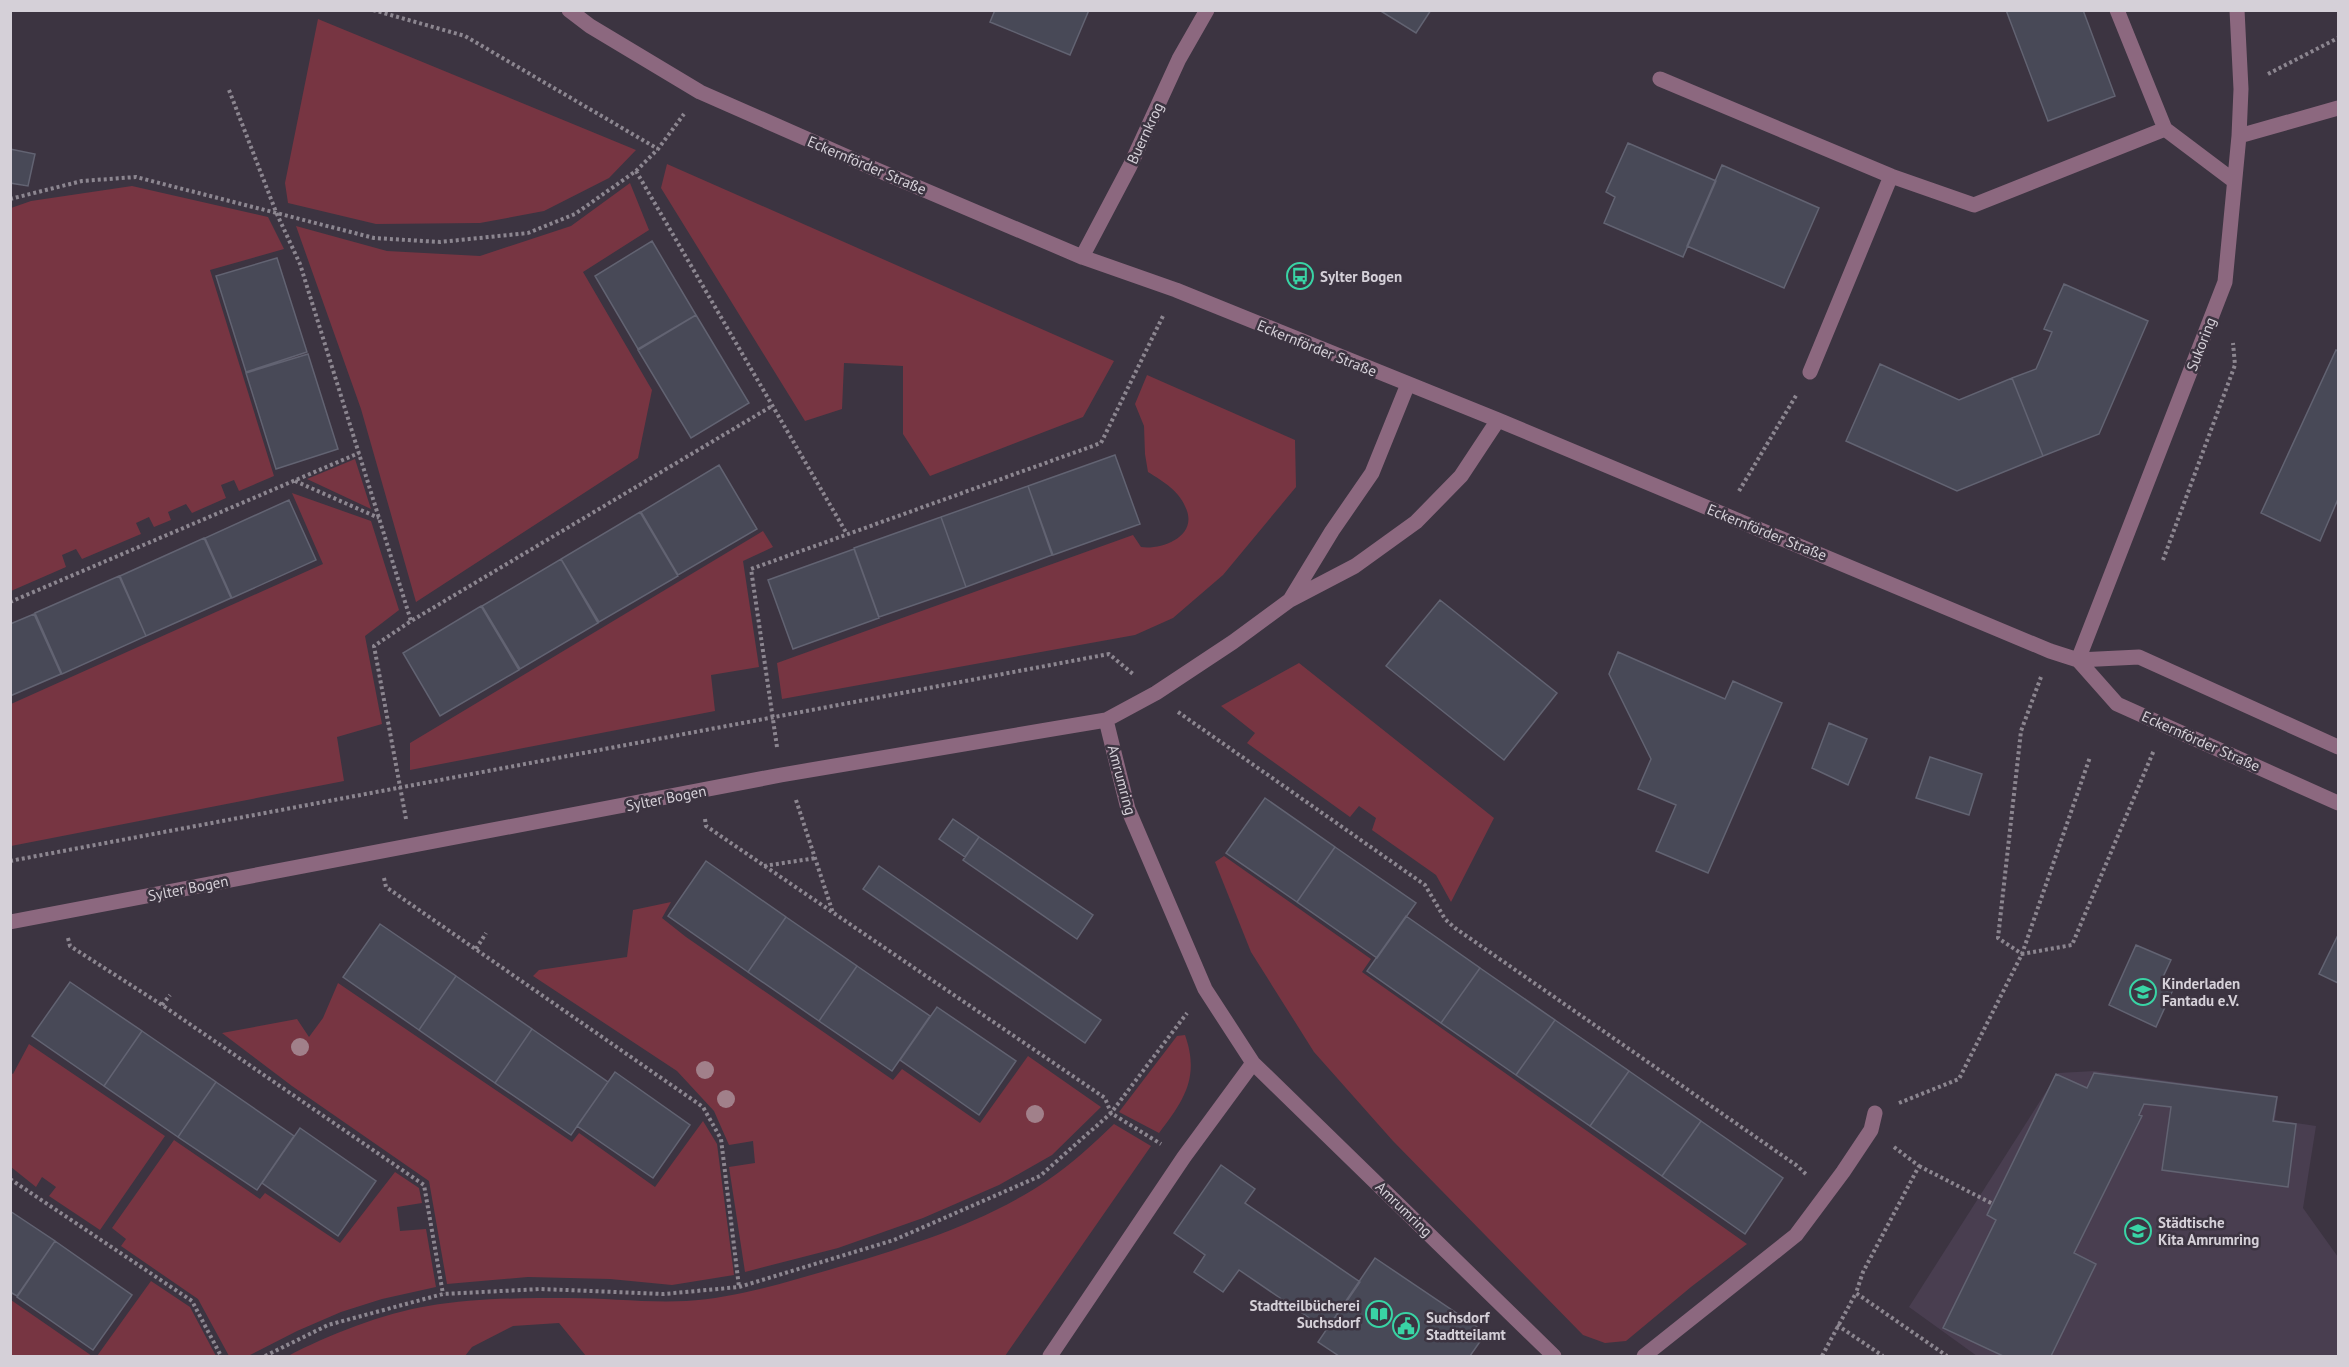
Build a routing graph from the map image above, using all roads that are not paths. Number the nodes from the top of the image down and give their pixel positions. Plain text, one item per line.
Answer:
1 (569, 10) edge
2 (1208, 10) edge
3 (2117, 10) edge
4 (2236, 10) edge
5 (1660, 79) dead end
6 (2338, 108) edge
7 (2165, 129) junction
8 (2239, 136) junction
9 (1891, 176) junction
10 (2234, 181) junction
11 (1082, 257) junction
12 (1810, 372) road end
13 (1408, 384) junction
14 (1498, 420) junction
15 (1290, 600) junction
16 (2078, 660) junction
17 (1106, 720) junction
18 (2338, 747) edge
19 (2338, 803) edge
20 (10, 922) edge
21 (1253, 1063) junction
22 (1875, 1113) road end
23 (1050, 1356) edge
24 (1554, 1356) edge
25 (1644, 1356) edge

1 - 11 street, Eckernförder Straße
2 - 11 street, Buernkrog
3 - 7 street
4 - 8 street, Sukoring
5 - 9 street
6 - 8 street
7 - 9 street
7 - 10 street
8 - 10 street, Sukoring
9 - 12 street
10 - 16 street, Sukoring
11 - 13 street, Eckernförder Straße
13 - 14 street, Eckernförder Straße
13 - 15 street, Sylter Bogen
14 - 15 street, Sylter Bogen
14 - 16 street, Eckernförder Straße
15 - 17 street, Sylter Bogen
16 - 18 street, Eckernförder Straße
16 - 19 street, Eckernförder Straße
17 - 20 street, Sylter Bogen
17 - 21 street, Amrumring
21 - 23 street
21 - 24 street, Amrumring
22 - 25 street

